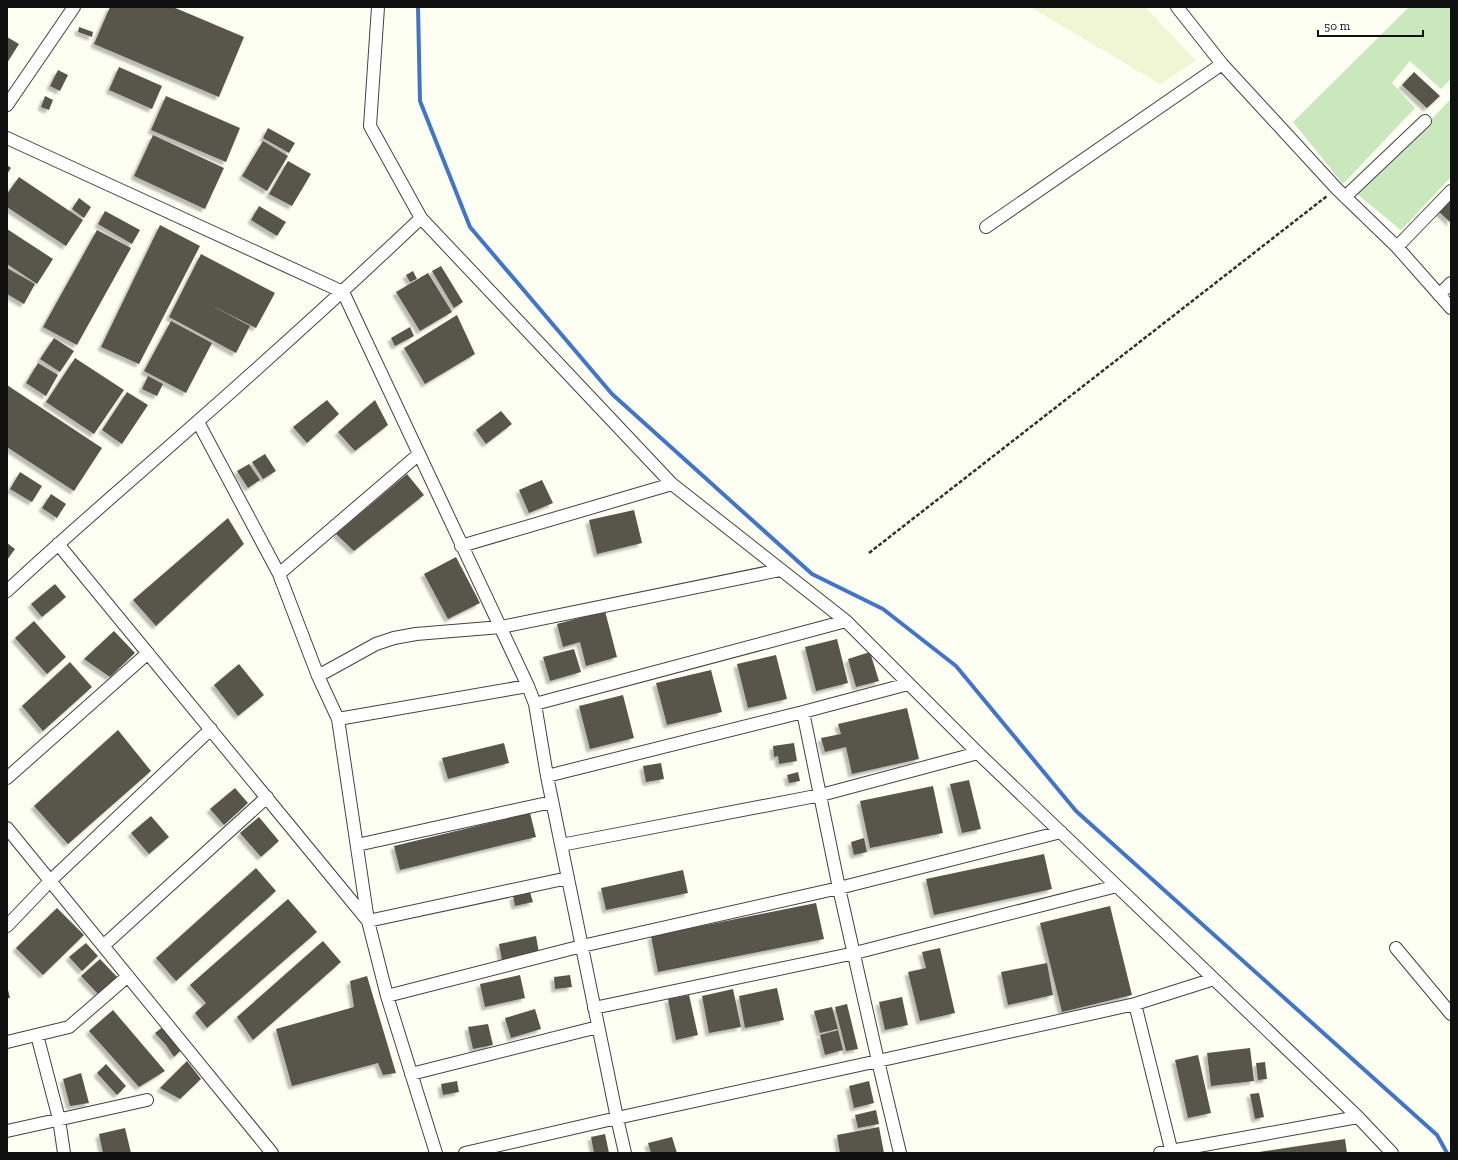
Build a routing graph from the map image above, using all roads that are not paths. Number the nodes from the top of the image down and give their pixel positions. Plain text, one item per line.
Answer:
1 (74, 7) edge
2 (378, 7) edge
3 (1177, 7) edge
4 (1222, 64) junction
5 (7, 105) edge
6 (1425, 121) dead end
7 (7, 138) edge
8 (1451, 191) edge
9 (1341, 193) junction
10 (421, 218) junction
11 (986, 227) dead end
12 (1396, 247) junction
13 (1451, 283) edge
14 (343, 292) junction
15 (1439, 295) junction
16 (1451, 308) edge
17 (198, 422) junction
18 (419, 454) junction
19 (672, 484) junction
20 (58, 544) junction
21 (461, 546) junction
22 (780, 570) junction
23 (280, 574) junction
24 (7, 591) edge
25 (846, 621) junction
26 (500, 627) junction
27 (148, 653) junction
28 (318, 676) junction
29 (908, 684) junction
30 (528, 686) junction
31 (535, 704) junction
32 (803, 712) junction
33 (338, 719) junction
34 (211, 729) junction
35 (978, 753) junction
36 (547, 776) junction
37 (7, 778) edge
38 (821, 795) junction
39 (266, 797) junction
40 (552, 802) junction
41 (7, 828) edge
42 (1061, 832) junction
43 (357, 845) junction
44 (561, 845) junction
45 (568, 878) junction
46 (50, 881) junction
47 (1117, 886) junction
48 (839, 888) junction
49 (368, 921) junction
50 (7, 926) edge
51 (103, 946) junction
52 (582, 946) junction
53 (1396, 948) dead end
54 (855, 952) junction
55 (128, 976) junction
56 (1214, 979) junction
57 (387, 996) junction
58 (1135, 1004) junction
59 (594, 1008) junction
60 (1451, 1014) edge
61 (598, 1027) junction
62 (37, 1035) junction
63 (7, 1042) edge
64 (878, 1061) junction
65 (411, 1074) junction
66 (147, 1100) dead end
67 (1358, 1117) junction
68 (617, 1118) junction
69 (59, 1119) junction
70 (7, 1131) edge
71 (1168, 1152) edge
72 (64, 1153) edge
73 (272, 1153) edge
74 (436, 1153) edge
75 (465, 1153) edge
76 (625, 1153) edge
77 (900, 1153) edge
78 (1392, 1153) edge

1 - 5 street
2 - 10 street
3 - 4 street
4 - 9 street
4 - 11 street
6 - 9 street
7 - 14 street
8 - 12 street
9 - 12 street
10 - 14 street
10 - 19 street
12 - 15 street
13 - 15 street
14 - 17 street
14 - 18 street
15 - 16 street
17 - 20 street
17 - 23 street
18 - 21 street
18 - 23 street
19 - 21 street
19 - 22 street
20 - 24 street
20 - 27 street
21 - 26 street
22 - 25 street
22 - 26 street
23 - 28 street
25 - 29 street
25 - 31 street
26 - 28 street
26 - 30 street
27 - 34 street
27 - 37 street
28 - 33 street
29 - 32 street
29 - 35 street
30 - 31 street
30 - 33 street
31 - 36 street
32 - 36 street
32 - 38 street
33 - 43 street
34 - 39 street
34 - 46 street
35 - 38 street
35 - 42 street
36 - 40 street
38 - 44 street
38 - 48 street
39 - 49 street
39 - 51 street
40 - 43 street
40 - 44 street
41 - 46 street
42 - 47 street
42 - 48 street
43 - 49 street
44 - 45 street
45 - 49 street
45 - 52 street
46 - 50 street
46 - 51 street
47 - 54 street
47 - 56 street
48 - 52 street
48 - 54 street
49 - 57 street
51 - 55 street
52 - 57 street
52 - 59 street
53 - 60 street
54 - 59 street
54 - 64 street
55 - 62 street
55 - 73 street
56 - 58 street
56 - 67 street
57 - 65 street
58 - 64 street
58 - 71 street
59 - 61 street
61 - 65 street
61 - 68 street
62 - 63 street
62 - 69 street
64 - 68 street
64 - 77 street
65 - 74 street
66 - 69 street
67 - 71 street
67 - 78 street
68 - 75 street
68 - 76 street
69 - 70 street
69 - 72 street

